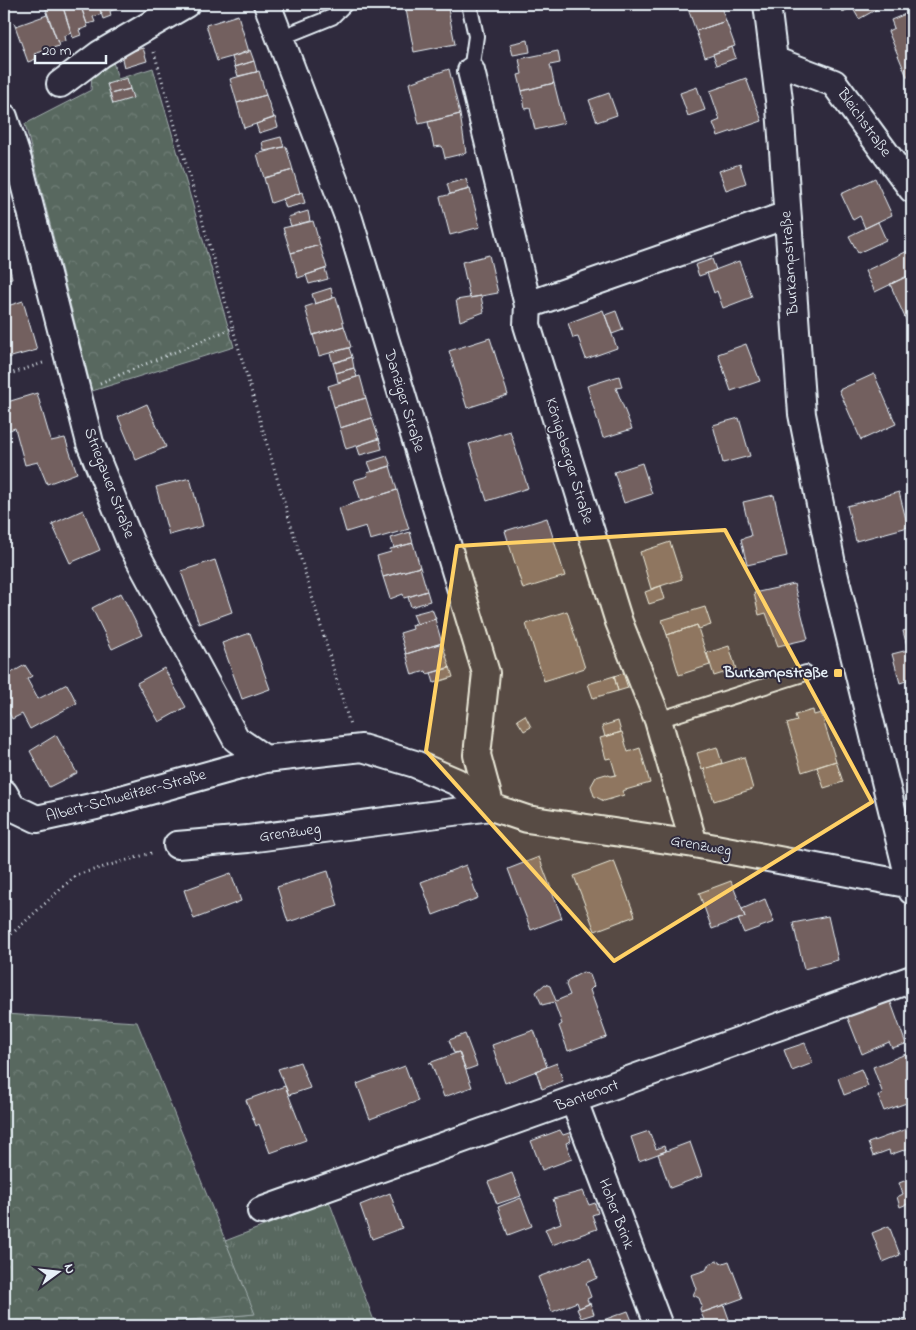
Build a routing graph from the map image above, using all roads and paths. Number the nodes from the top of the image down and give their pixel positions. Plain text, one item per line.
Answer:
1 (186, 4) edge
2 (267, 4) edge
3 (345, 4) edge
4 (469, 4) edge
5 (767, 4) edge
6 (146, 28) junction
7 (280, 38) junction
8 (776, 61) junction
9 (471, 71) joint
10 (60, 84) dead end
11 (4, 117) edge
12 (912, 189) edge
13 (787, 215) junction
14 (528, 305) junction
15 (233, 328) junction
16 (31, 367) dead end
17 (4, 376) edge
18 (114, 377) dead end
19 (806, 673) dead end
20 (658, 720) junction
21 (362, 748) junction
22 (266, 759) junction
23 (228, 768) joint
24 (4, 793) edge
25 (491, 807) junction
26 (694, 844) junction
27 (177, 845) joint
28 (912, 887) edge
29 (4, 941) edge
30 (912, 979) edge
31 (4, 1076) edge
32 (574, 1101) junction
33 (4, 1127) edge
34 (260, 1211) dead end
35 (658, 1326) edge

1 - 6 street
2 - 7 street, Danziger Straße
3 - 7 lane
4 - 9 lane
5 - 8 street, Burkampstraße
6 - 10 street
6 - 15 path
7 - 25 street, Danziger Straße
8 - 12 street, Bleichstraße
8 - 13 street, Burkampstraße
9 - 14 street, Königsberger Straße
11 - 22 street, Striegauer Straße
13 - 14 street
13 - 28 street, Burkampstraße
14 - 20 street, Königsberger Straße
15 - 18 path
15 - 21 path
16 - 17 path
19 - 20 lane
20 - 26 street, Königsberger Straße
21 - 22 street, Grenzweg
21 - 25 street, Grenzweg
22 - 23 street, Grenzweg
23 - 24 street, Albert-Schweitzer-Straße
25 - 26 street, Grenzweg
25 - 27 street, Grenzweg
26 - 28 street, Grenzweg
27 - 29 path
30 - 32 street, Bantenort
31 - 33 path
32 - 34 street, Bantenort
32 - 35 street, Hoher Brink

